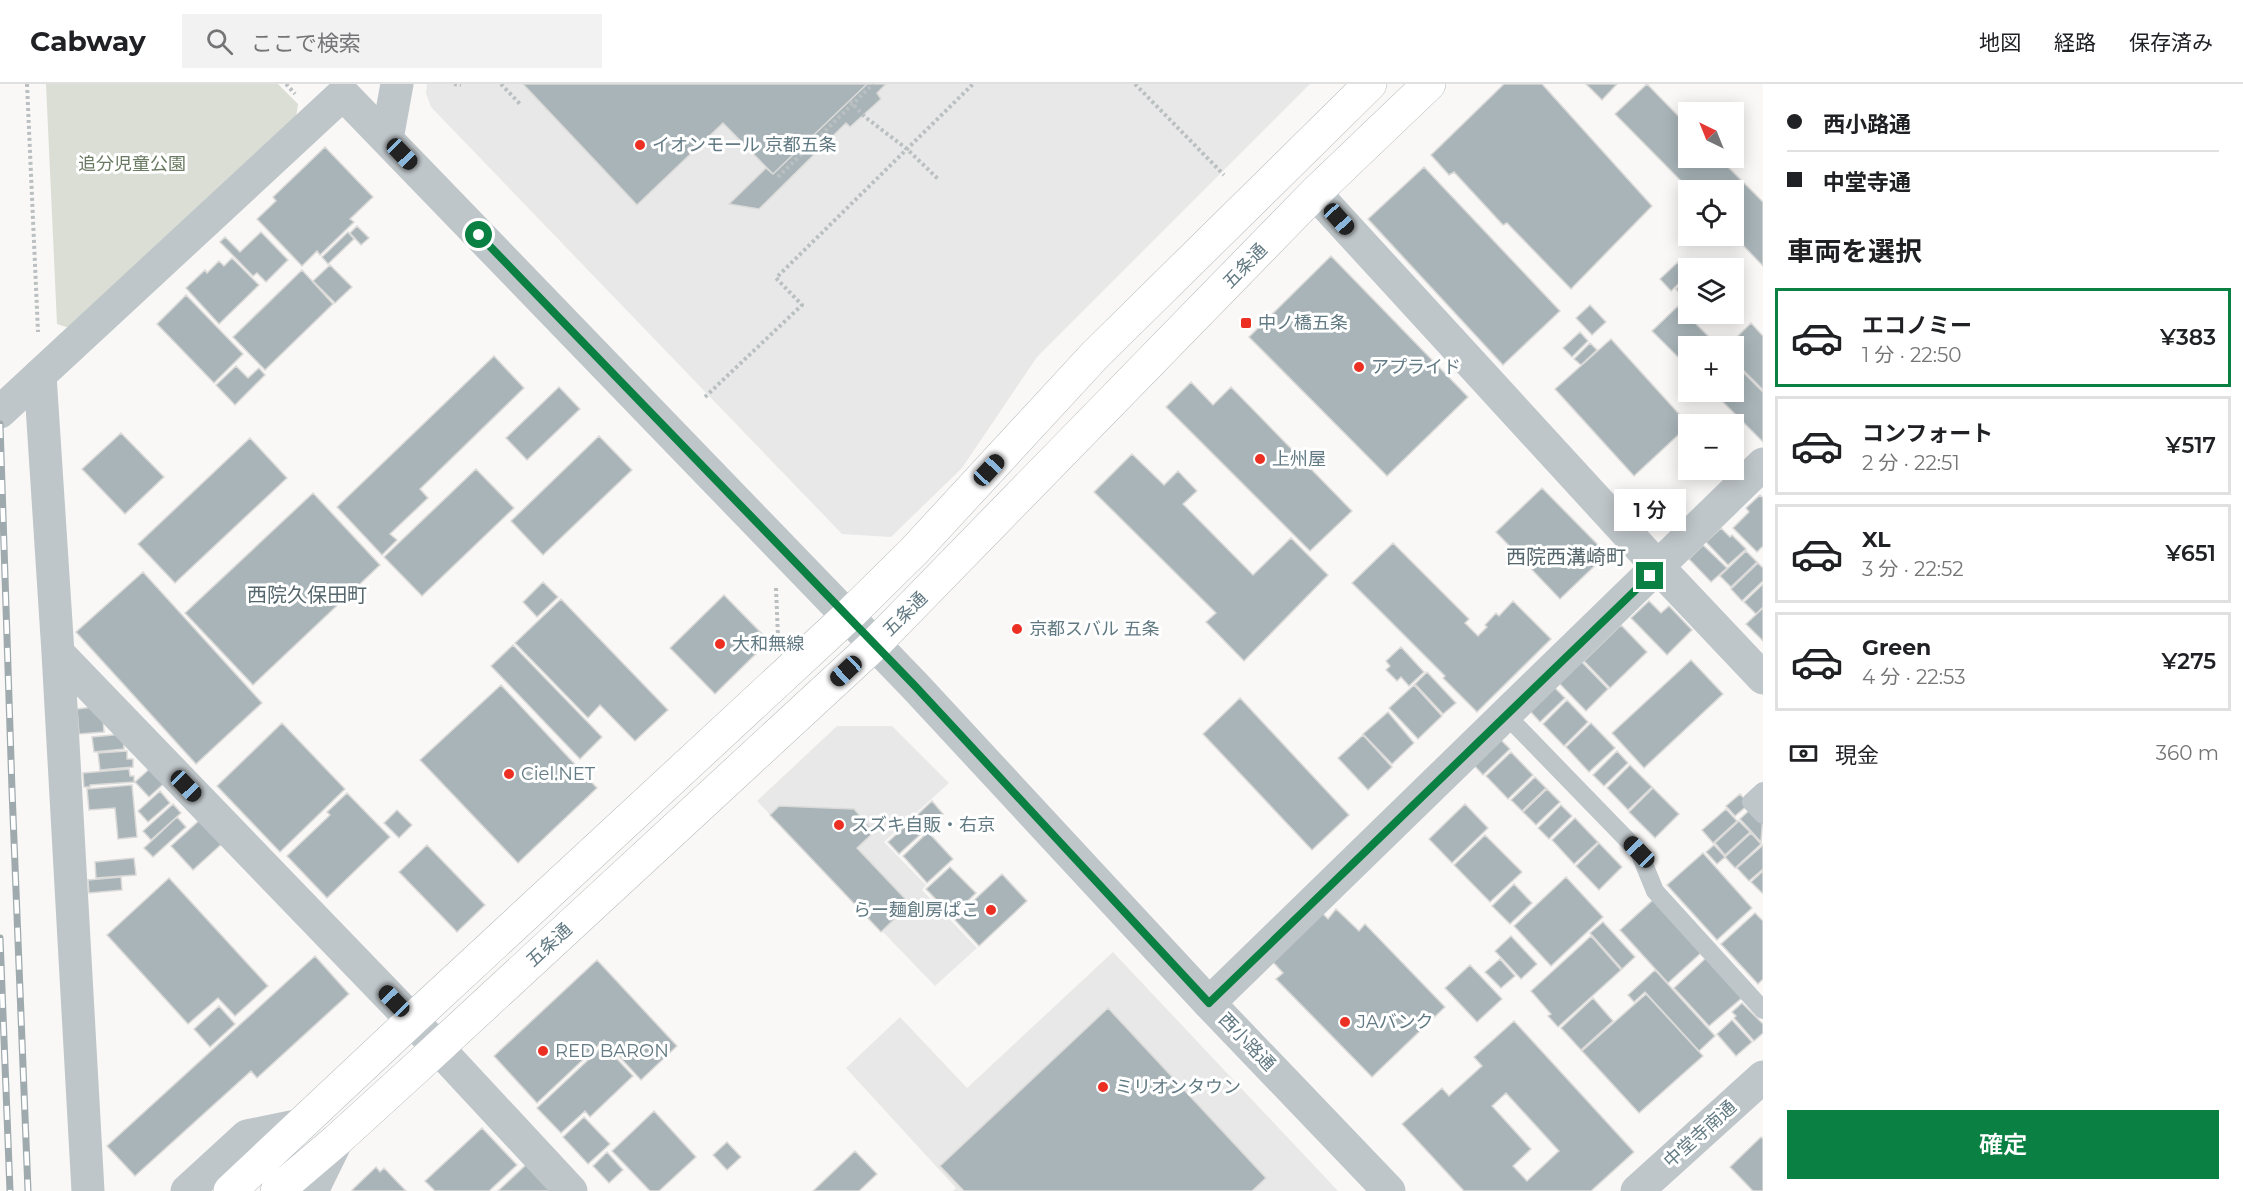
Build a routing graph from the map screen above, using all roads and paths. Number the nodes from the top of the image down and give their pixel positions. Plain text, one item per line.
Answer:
1 (27, 84) edge
2 (285, 84) edge
3 (397, 84) edge
4 (454, 84) edge
5 (501, 84) edge
6 (873, 84) edge
7 (973, 84) edge
8 (1135, 84) edge
9 (1370, 84) edge
10 (1429, 84) edge
11 (461, 85) edge
12 (339, 89) edge
13 (851, 103) junction
14 (521, 105) dead end
15 (318, 117) junction
16 (387, 139) junction
17 (907, 149) junction
18 (1224, 175) dead end
19 (778, 177) dead end
20 (938, 179) dead end
21 (1315, 193) junction
22 (40, 375) junction
23 (705, 397) dead end
24 (0, 412) edge
25 (1763, 464) edge
26 (1659, 568) junction
27 (769, 580) dead end
28 (848, 616) junction
29 (875, 644) junction
30 (778, 645) dead end
31 (58, 653) junction
32 (1763, 678) edge
33 (1506, 716) junction
34 (1763, 791) edge
35 (1763, 815) edge
36 (1209, 1003) junction
37 (1763, 1010) edge
38 (412, 1020) junction
39 (437, 1048) junction
40 (1763, 1077) edge
41 (301, 1125) junction
42 (337, 1140) junction
43 (88, 1191) edge
44 (187, 1191) edge
45 (230, 1191) edge
46 (277, 1191) edge
47 (312, 1191) edge
48 (571, 1191) edge
49 (1389, 1191) edge
50 (1637, 1191) edge

1 - 22 path
2 - 15 path
3 - 16 street
4 - 11 path
5 - 14 path
6 - 13 path
7 - 17 path
8 - 18 path
9 - 28 highway
10 - 21 highway, 五条通
12 - 15 street
12 - 16 street, 西小路通
13 - 17 path
13 - 19 path
15 - 22 street
16 - 28 street, 西小路通
17 - 20 path
17 - 23 path
21 - 26 street
21 - 29 highway, 五条通
22 - 24 street
22 - 31 street
25 - 26 street
26 - 32 street
26 - 33 street
27 - 30 path
28 - 29 street, 西小路通
28 - 38 highway
29 - 36 street, 西小路通
29 - 39 highway, 五条通
31 - 38 street
31 - 43 street
33 - 36 street
33 - 37 lane
34 - 35 lane
36 - 49 street, 西小路通
38 - 39 street
38 - 41 highway
39 - 42 highway, 五条通
39 - 48 street
40 - 50 street, 中堂寺南通
41 - 44 street
41 - 45 highway
42 - 46 highway, 五条通
42 - 47 street

